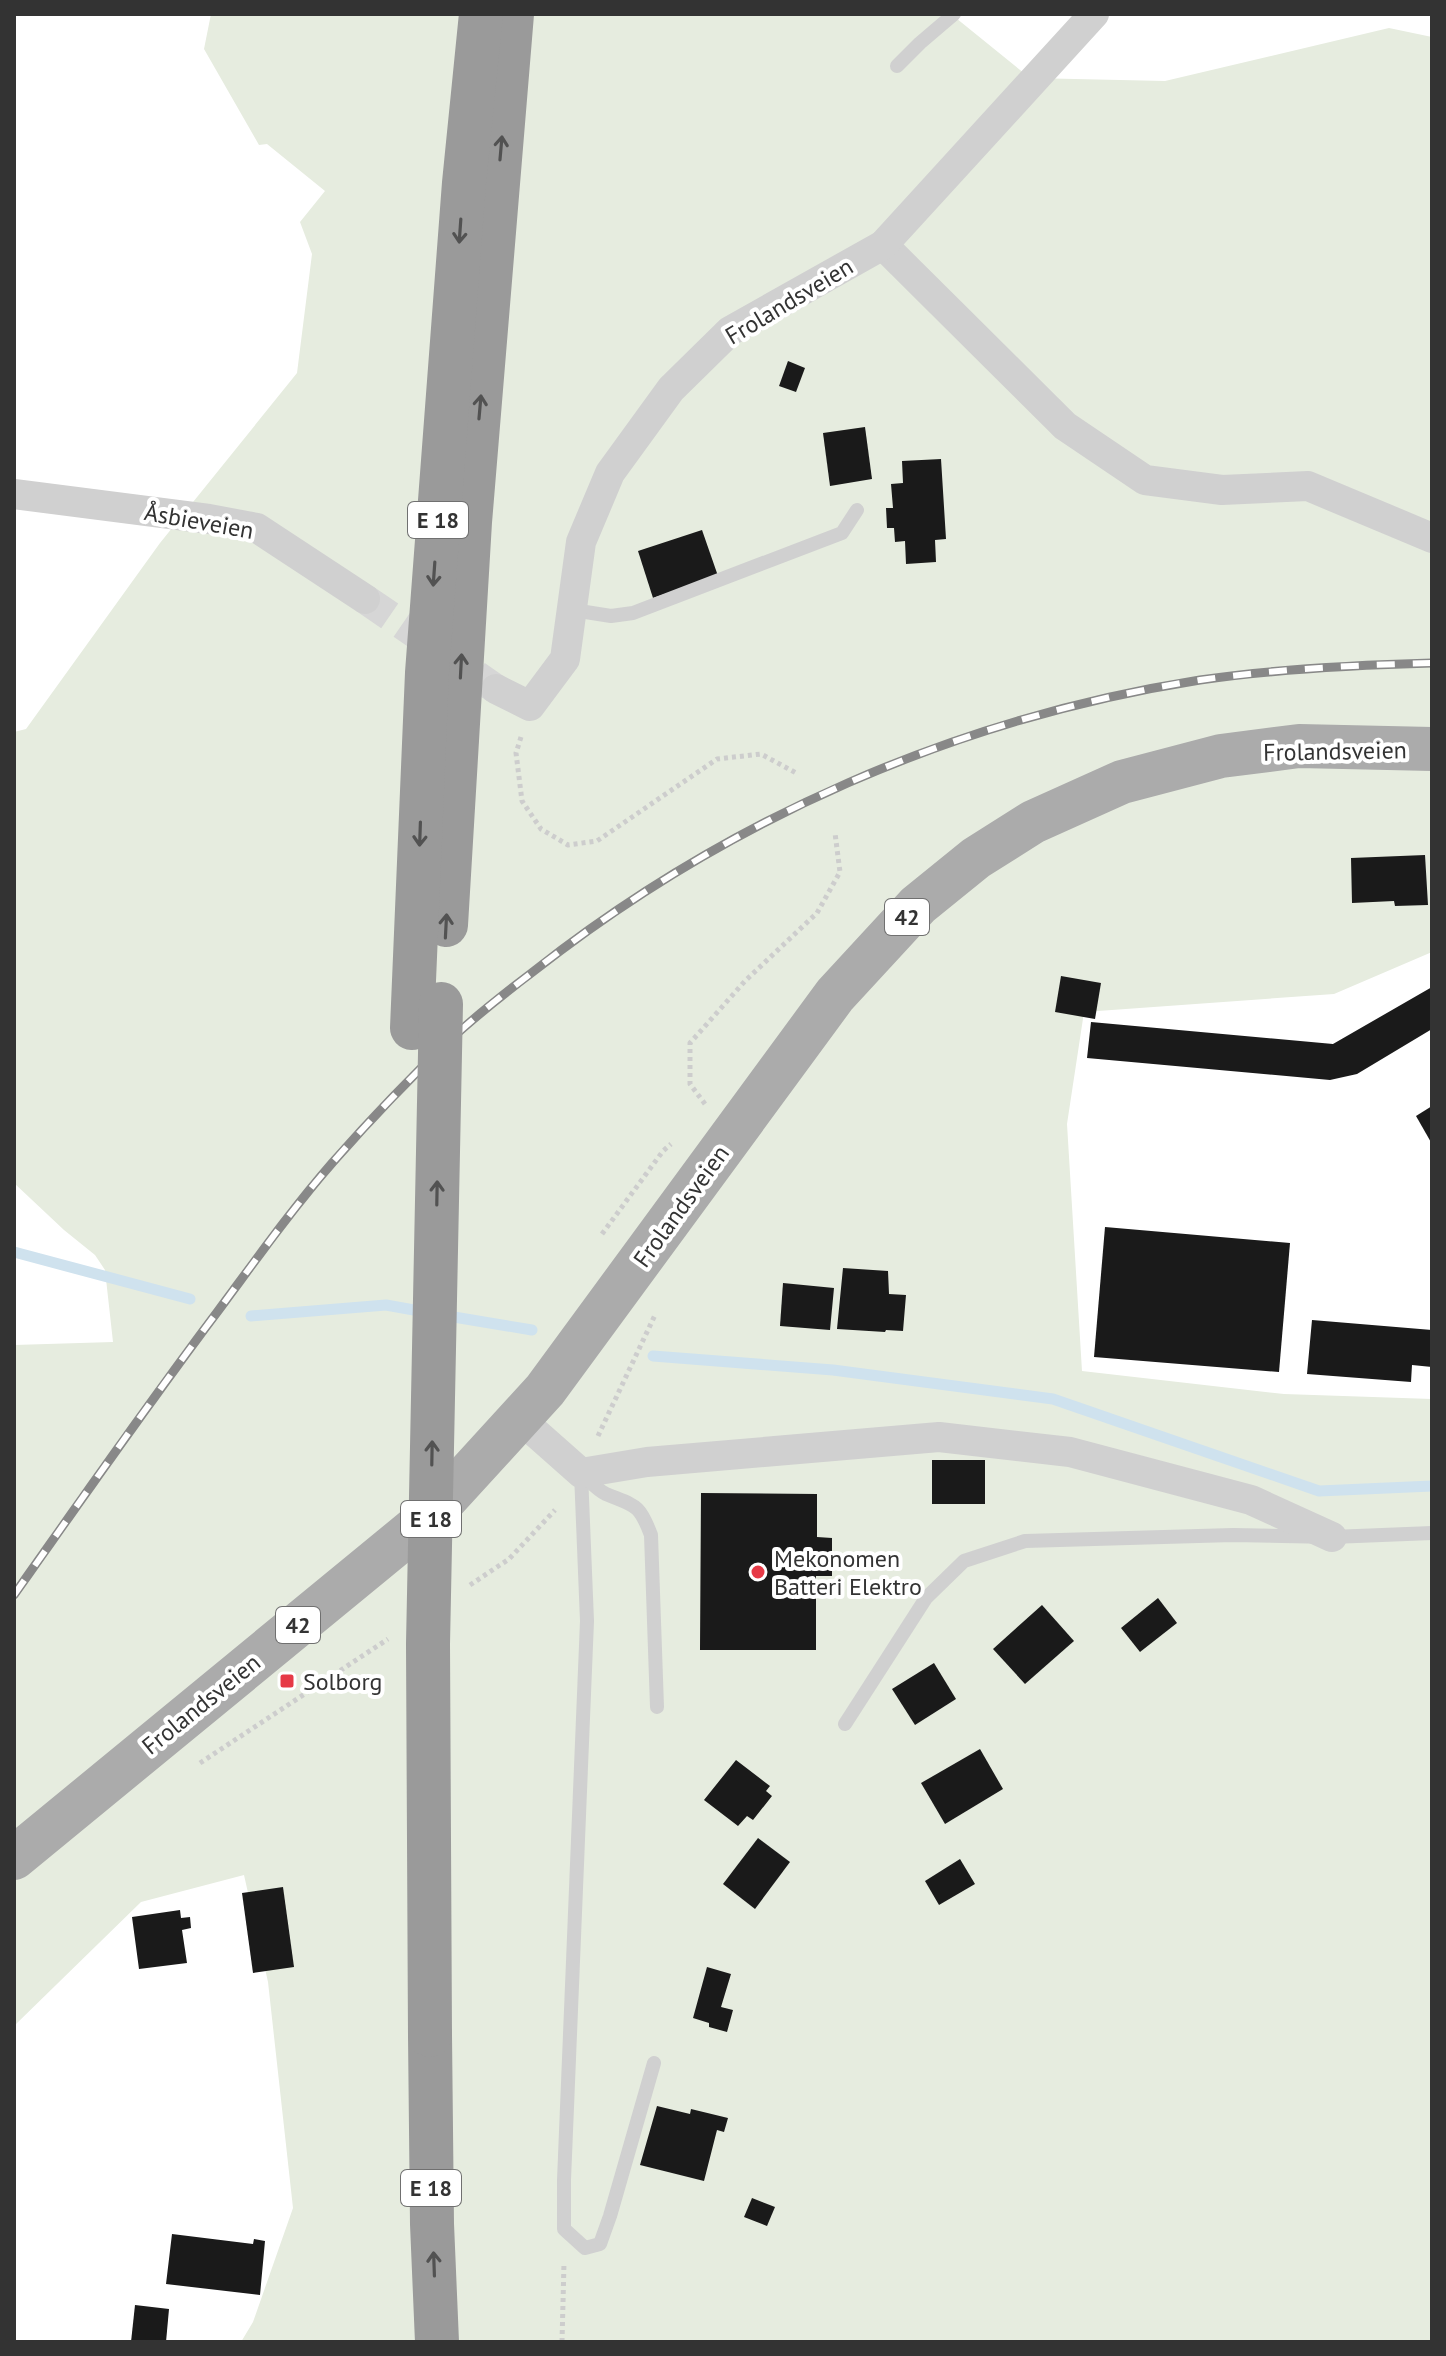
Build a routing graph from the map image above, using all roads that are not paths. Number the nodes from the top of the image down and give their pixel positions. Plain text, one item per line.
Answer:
1 (460, 14) edge
2 (481, 14) edge
3 (512, 14) edge
4 (954, 14) edge
5 (1094, 14) edge
6 (897, 66) dead end
7 (464, 183) junction
8 (883, 245) junction
9 (14, 494) edge
10 (857, 510) dead end
11 (1432, 538) edge
12 (365, 599) tunnel mouth
13 (573, 610) junction
14 (496, 689) tunnel mouth
15 (1432, 749) edge
16 (426, 1016) junction
17 (520, 1419) junction
18 (581, 1473) junction
19 (1432, 1533) edge
20 (1332, 1537) junction
21 (657, 1707) dead end
22 (845, 1724) dead end
23 (14, 1858) edge
24 (416, 2036) junction
25 (654, 2063) dead end
26 (407, 2342) edge
27 (437, 2342) edge

1 - 7 highway, E 18
2 - 7 highway, E 18
16 -> 3 highway, E 18
4 - 6 lane
5 - 8 street, Frolandsveien
7 -> 16 highway, E 18
8 - 11 street
8 - 13 street, Frolandsveien
9 - 12 street, Åsbieveien
10 - 13 lane
13 - 14 street, Frolandsveien
15 - 17 main road, Frolandsveien / 42
16 - 24 highway, E 18
17 - 18 street
17 - 23 main road, Frolandsveien / 42
18 - 20 street
18 - 21 lane
18 - 25 lane
19 - 20 lane
20 - 22 lane
24 - 26 highway, E 18
27 -> 24 highway, E 18

